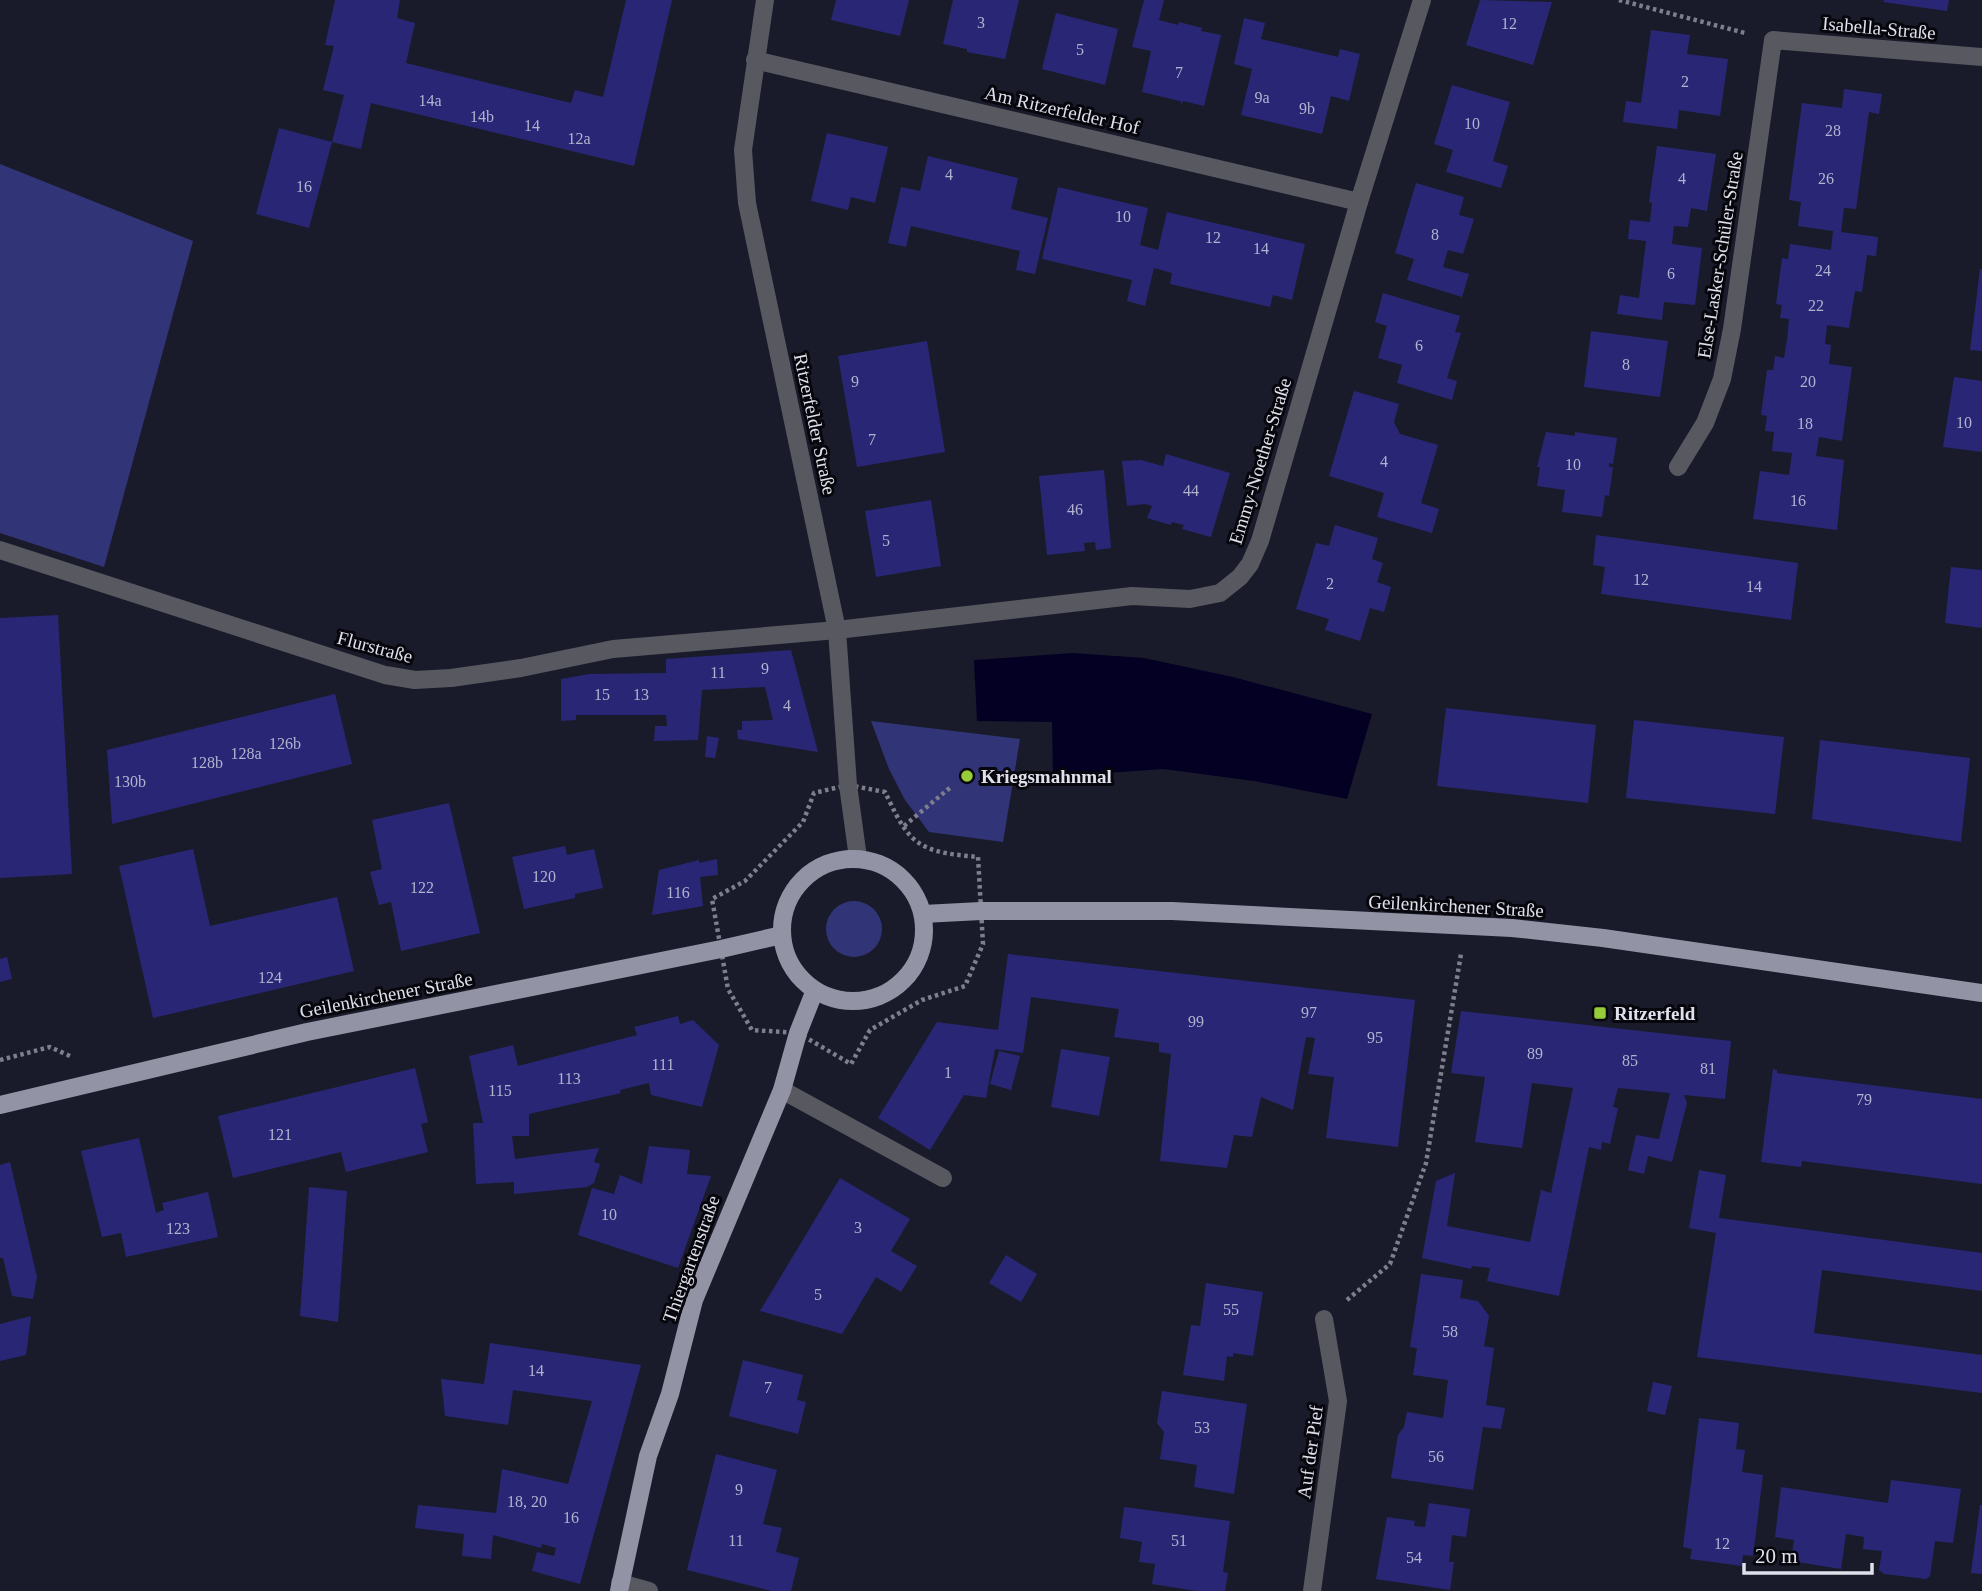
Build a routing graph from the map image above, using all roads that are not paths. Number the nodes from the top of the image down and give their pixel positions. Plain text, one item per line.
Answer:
1 (765, 0) edge
2 (1422, 0) edge
3 (1773, 40) joint
4 (1982, 57) edge
5 (755, 60) junction
6 (1359, 202) junction
7 (1678, 467) dead end
8 (0, 550) edge
9 (837, 630) junction
10 (858, 858) junction
11 (923, 914) junction
12 (782, 935) junction
13 (815, 990) junction
14 (1982, 993) edge
15 (782, 1090) junction
16 (0, 1105) edge
17 (943, 1178) dead end
18 (1324, 1319) road end
19 (619, 1587) edge
20 (649, 1591) edge
21 (1312, 1591) edge

1 - 5 street, Ritzerfelder Straße
2 - 6 street, Emmy-Noether-Straße
3 - 4 street, Isabella-Straße
3 - 7 street, Else-Lasker-Schüler-Straße
5 - 6 street, Am Ritzerfelder Hof
5 - 9 street, Ritzerfelder Straße
6 - 9 street, Emmy-Noether-Straße
8 - 9 street, Flurstraße
9 - 10 street, Ritzerfelder Straße
10 - 11 main road
10 - 12 main road
11 - 13 main road
11 - 14 main road, Geilenkirchener Straße
12 - 13 main road
12 - 16 main road, Geilenkirchener Straße
13 - 15 main road, Thiergartenstraße
15 - 17 street
15 - 19 main road, Thiergartenstraße
18 - 21 street, Auf der Pief
19 - 20 street

